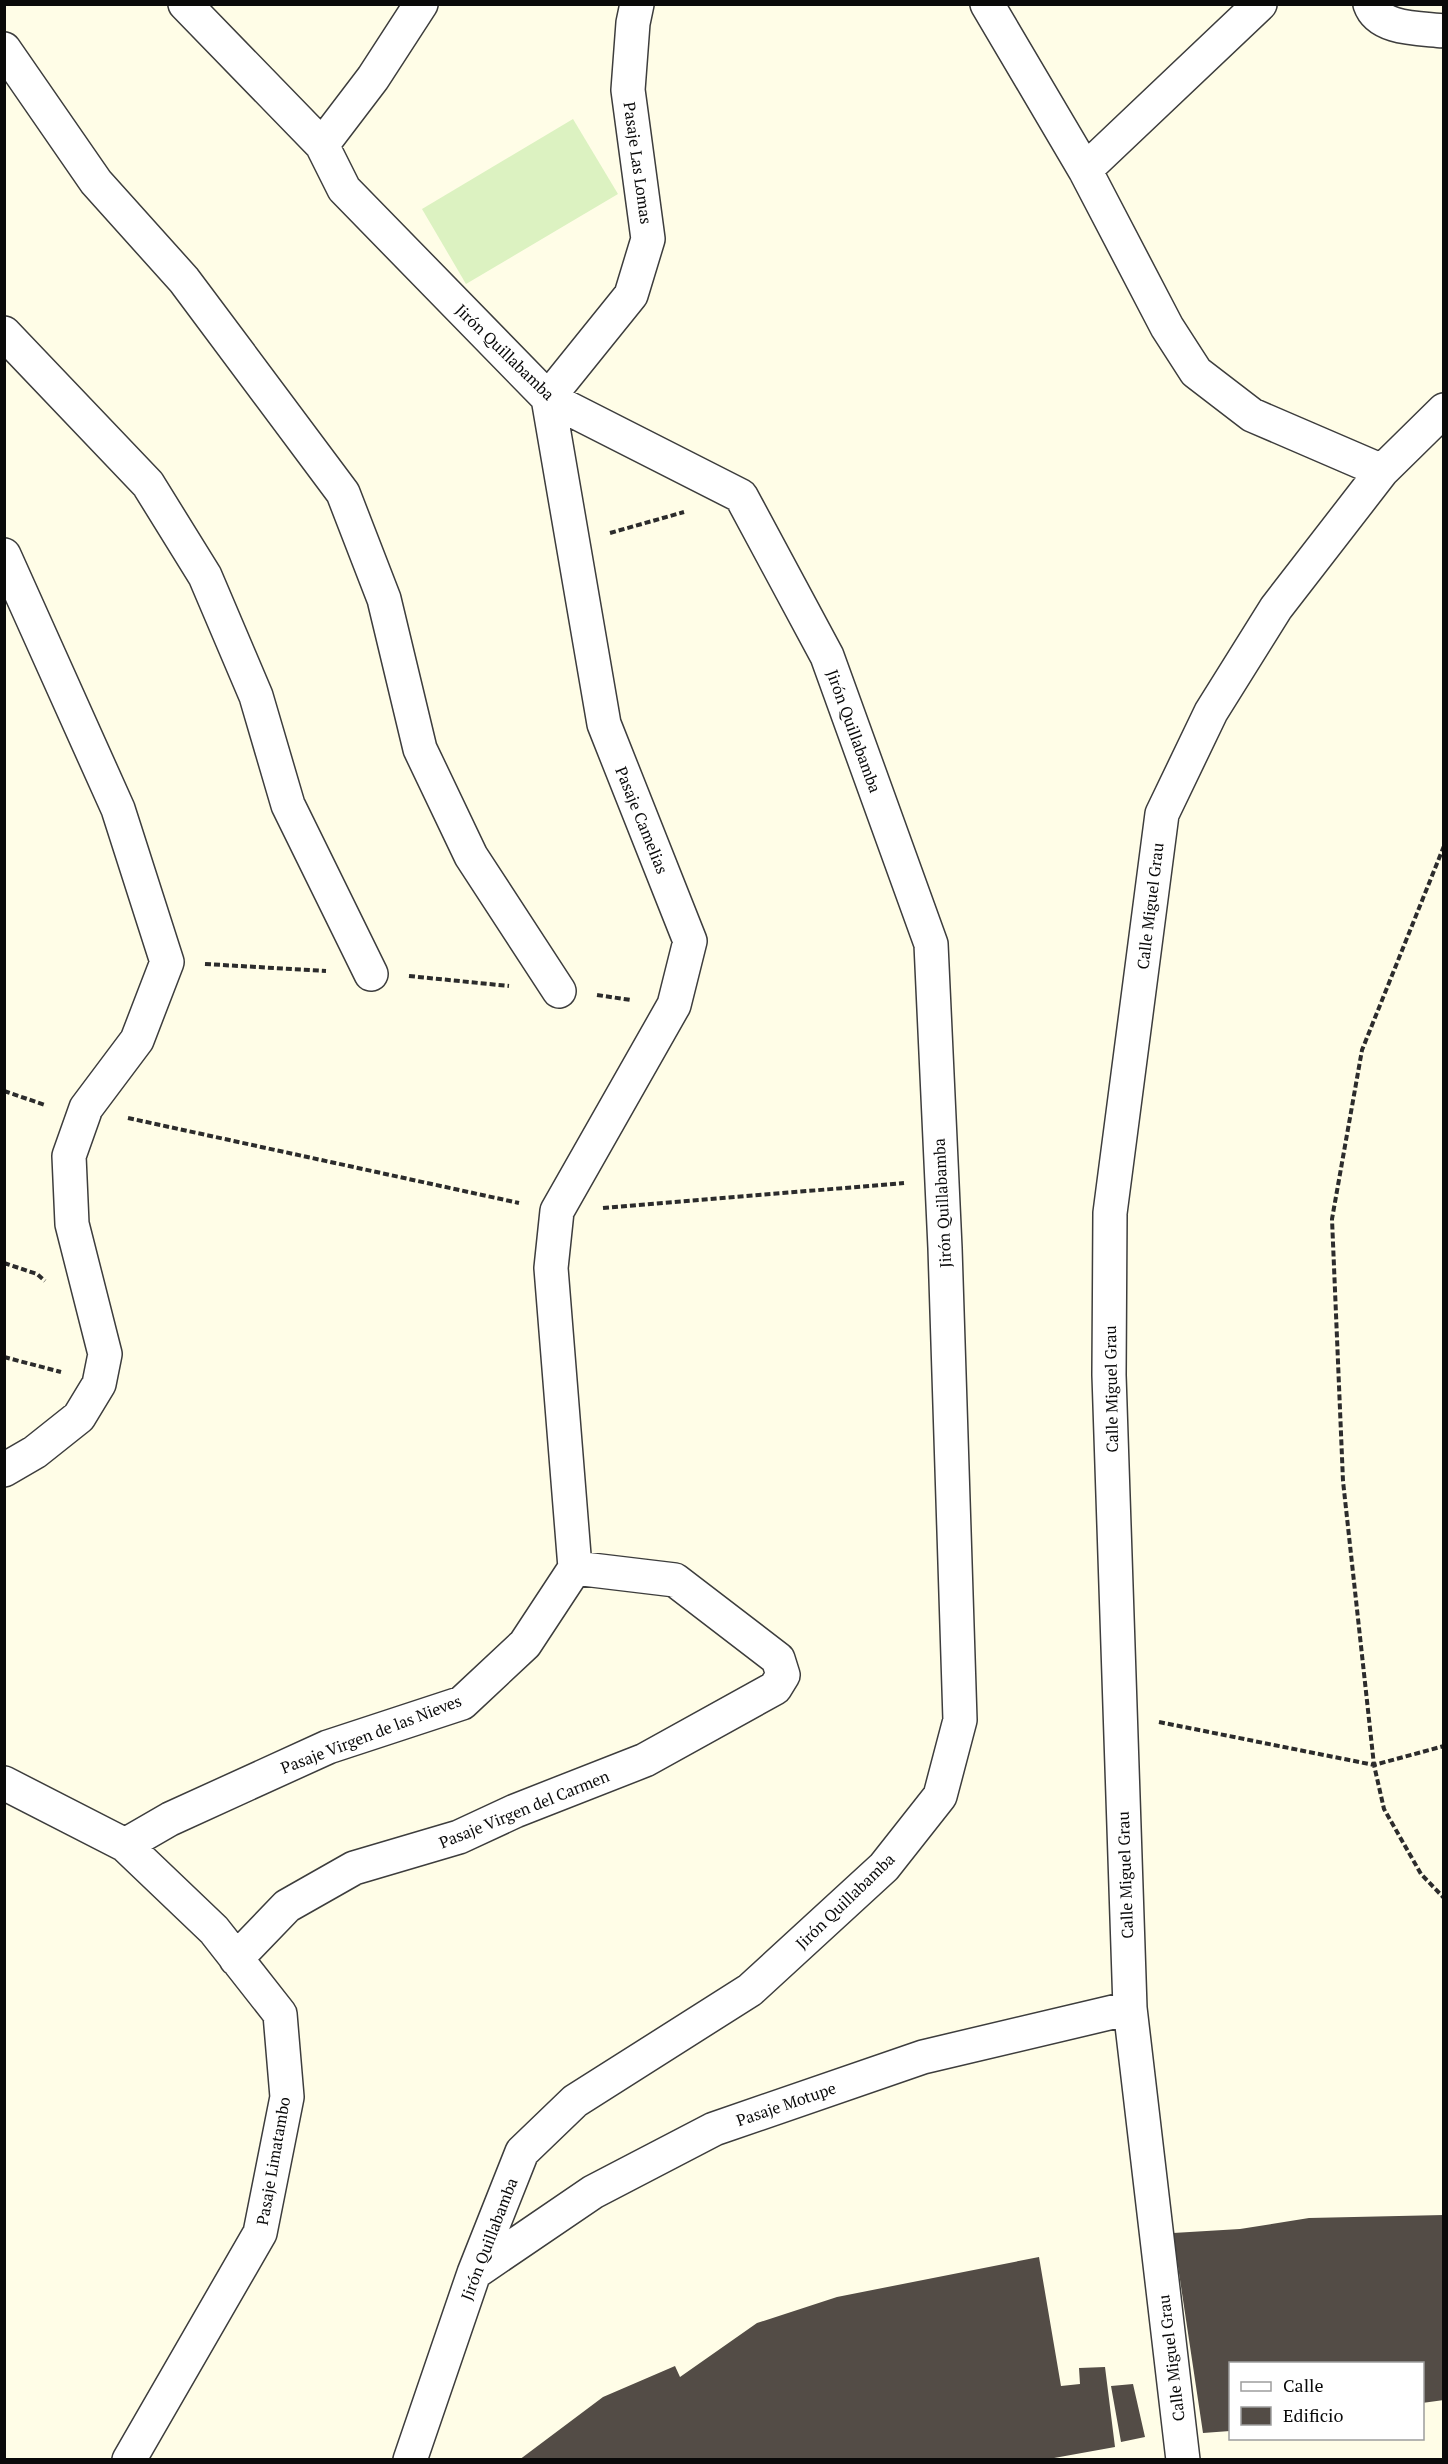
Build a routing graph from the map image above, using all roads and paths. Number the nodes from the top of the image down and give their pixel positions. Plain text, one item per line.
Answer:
1 (185, 4) edge
2 (421, 4) edge
3 (637, 4) edge
4 (1260, 4) edge
5 (1370, 4) edge
6 (998, 10) edge
7 (1443, 31) edge
8 (4, 49) edge
9 (322, 145) junction
10 (1085, 170) junction
11 (4, 333) edge
12 (548, 398) junction
13 (1443, 410) edge
14 (1382, 471) junction
15 (685, 512) dead end
16 (572, 544) junction
17 (4, 555) edge
18 (1443, 846) edge
19 (167, 962) junction
20 (371, 974) junction
21 (559, 991) junction
22 (674, 1005) junction
23 (86, 1108) junction
24 (940, 1180) junction
25 (557, 1211) junction
26 (4, 1357) edge
27 (99, 1384) junction
28 (4, 1470) edge
29 (575, 1568) junction
30 (1120, 1714) junction
31 (1443, 1746) edge
32 (1374, 1765) junction
33 (4, 1783) edge
34 (125, 1845) junction
35 (1443, 1898) edge
36 (236, 1959) junction
37 (1130, 2008) junction
38 (474, 2273) junction
39 (129, 2460) edge
40 (410, 2460) edge
41 (1183, 2460) edge

1 - 9 street, Jirón Quillabamba
2 - 9 street
3 - 12 street, Pasaje Las Lomas
4 - 10 street
5 - 7 street
6 - 10 street
8 - 21 street
9 - 12 street, Jirón Quillabamba
10 - 14 street
11 - 20 street
12 - 16 street, Pasaje Camelias
12 - 24 street, Jirón Quillabamba
13 - 14 street, Calle Miguel Grau
14 - 30 street, Calle Miguel Grau
15 - 16 path
16 - 22 street, Pasaje Camelias
17 - 19 street
18 - 32 path
19 - 20 path
19 - 23 street
20 - 21 path
21 - 22 path
22 - 25 street, Pasaje Camelias
23 - 25 path
23 - 27 street
24 - 25 path
24 - 38 street, Jirón Quillabamba
25 - 29 street
26 - 27 path
27 - 28 street
29 - 34 street, Pasaje Virgen de las Nieves
29 - 36 street, Pasaje Virgen del Carmen
30 - 32 path
30 - 37 street, Calle Miguel Grau
31 - 32 path
32 - 35 path
33 - 34 street, Pasaje Limatambo
34 - 36 street, Pasaje Limatambo
36 - 39 street, Pasaje Limatambo
37 - 38 street, Pasaje Motupe
37 - 41 street, Calle Miguel Grau
38 - 40 street, Jirón Quillabamba

